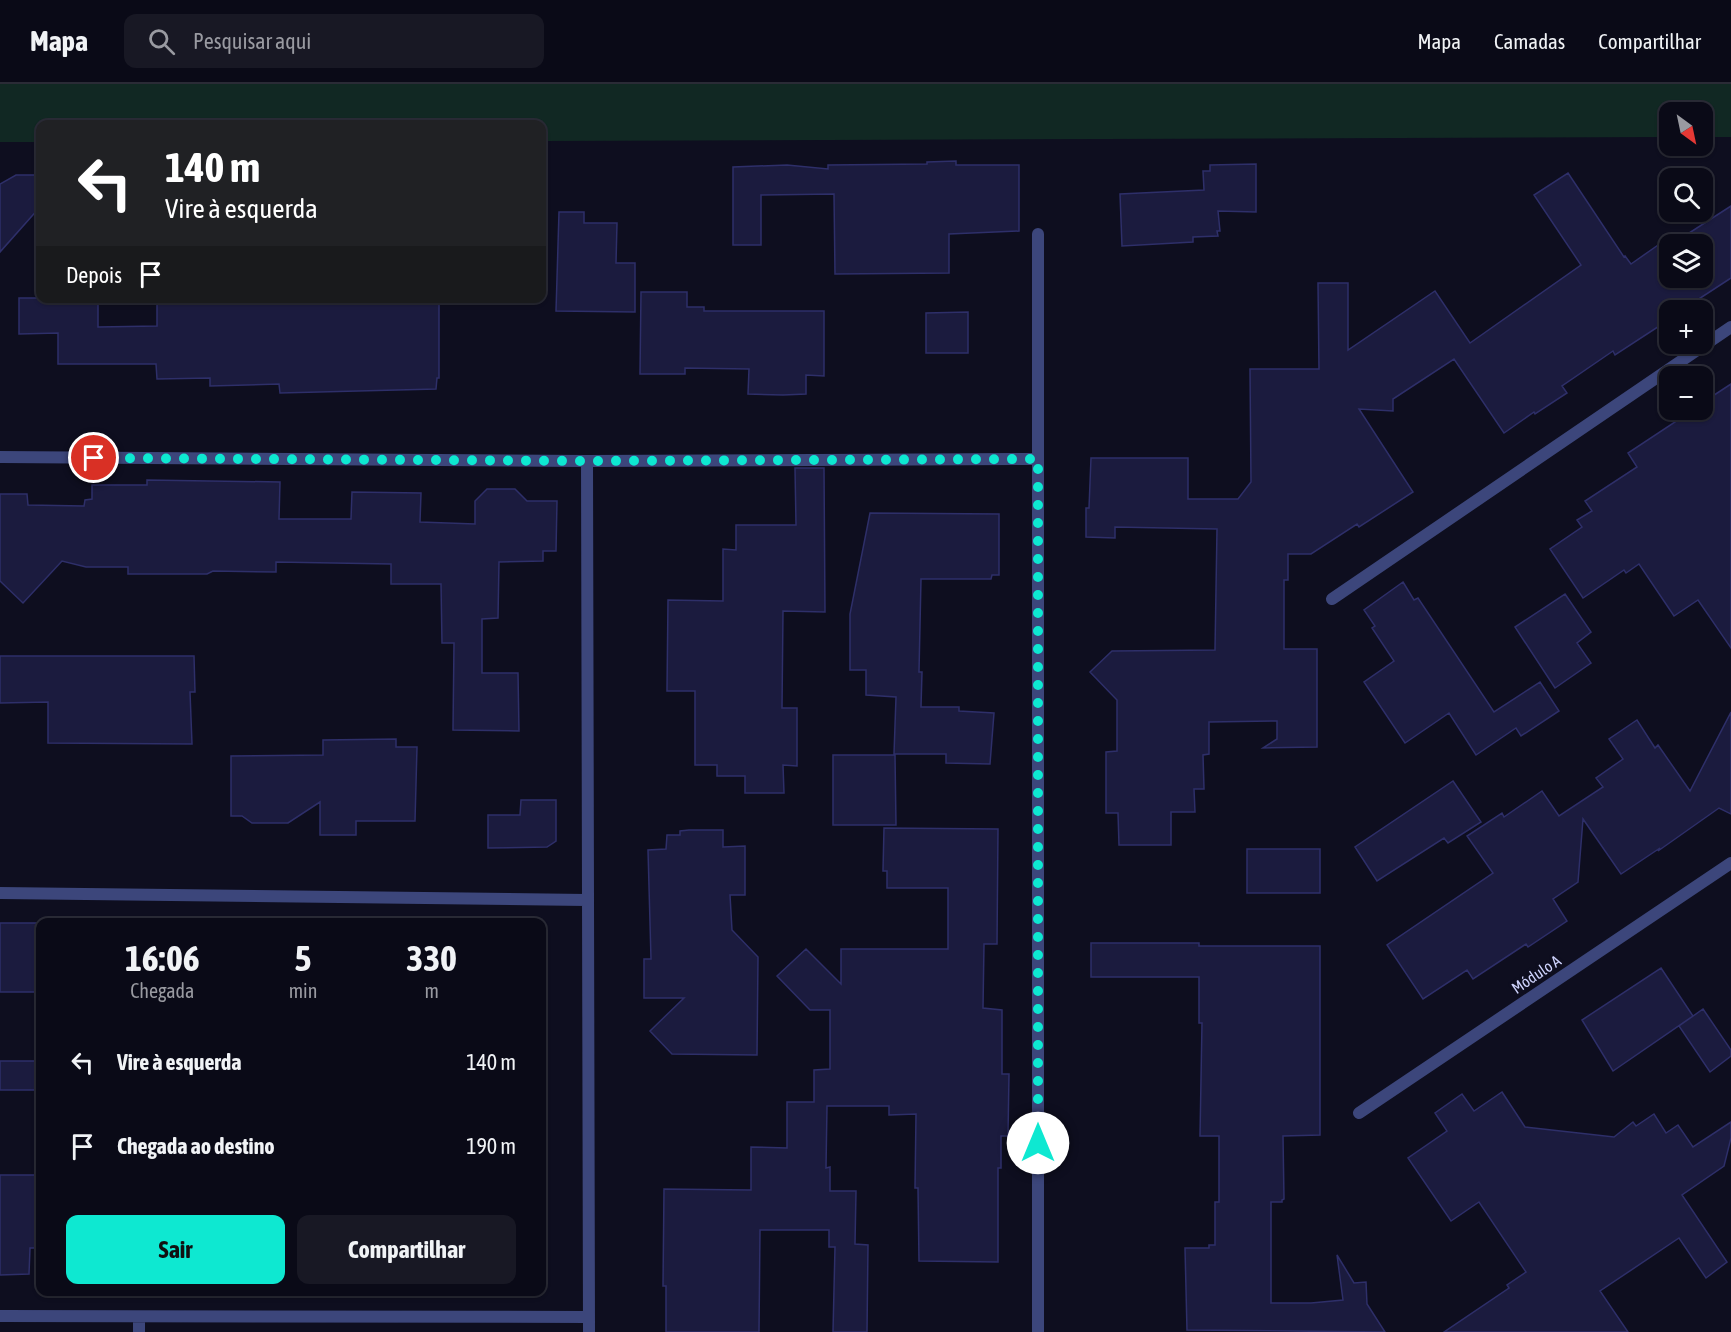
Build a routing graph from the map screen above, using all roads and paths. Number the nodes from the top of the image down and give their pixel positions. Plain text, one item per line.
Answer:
1 (1038, 234) dead end
2 (1731, 327) edge
3 (0, 457) edge
4 (1038, 459) junction
5 (587, 461) junction
6 (1332, 599) dead end
7 (1731, 863) edge
8 (0, 892) edge
9 (586, 900) junction
10 (1359, 1113) dead end
11 (0, 1316) edge
12 (139, 1317) junction
13 (589, 1317) junction
14 (139, 1332) edge
15 (589, 1332) edge
16 (1038, 1332) edge

1 - 4 street
2 - 6 street
3 - 5 street
4 - 5 street
4 - 16 street
5 - 9 street
7 - 10 street, Módulo A
8 - 9 street
9 - 13 street
11 - 12 street
12 - 13 street
12 - 14 street
13 - 15 street

